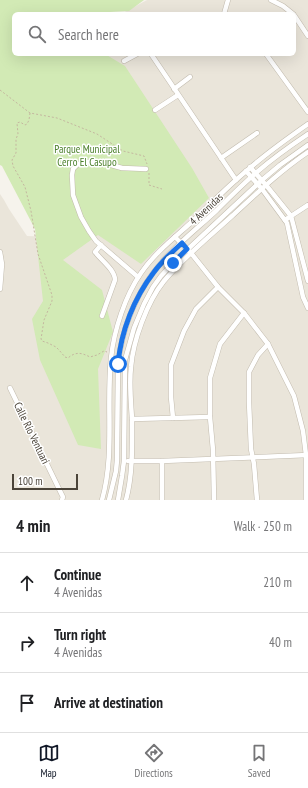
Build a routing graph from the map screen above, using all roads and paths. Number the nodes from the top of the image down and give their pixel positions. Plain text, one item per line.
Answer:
1 (228, 0) edge
2 (271, 0) edge
3 (225, 12) edge
4 (291, 12) edge
5 (296, 18) edge
6 (308, 36) edge
7 (133, 56) edge
8 (152, 56) edge
9 (267, 56) edge
10 (124, 61) dead end
11 (190, 77) dead end
12 (174, 89) junction
13 (0, 90) edge
14 (178, 95) junction
15 (155, 110) dead end
16 (308, 112) edge
17 (30, 113) junction
18 (308, 124) edge
19 (257, 133) dead end
20 (308, 134) edge
21 (308, 145) edge
22 (308, 152) edge
23 (221, 158) junction
24 (250, 167) junction
25 (147, 168) junction
26 (246, 171) junction
27 (256, 173) junction
28 (252, 177) junction
29 (236, 180) junction
30 (262, 180) junction
31 (258, 184) junction
32 (266, 185) junction
33 (162, 189) dead end
34 (262, 189) junction
35 (308, 205) edge
36 (291, 216) junction
37 (285, 220) junction
38 (176, 237) junction
39 (182, 243) junction
40 (101, 245) junction
41 (187, 249) junction
42 (0, 252) edge
43 (191, 253) junction
44 (138, 277) junction
45 (308, 281) edge
46 (218, 287) junction
47 (0, 289) edge
48 (308, 308) edge
49 (244, 313) junction
50 (102, 316) dead end
51 (268, 344) junction
52 (112, 354) junction
53 (10, 388) dead end
54 (210, 417) junction
55 (173, 418) junction
56 (132, 419) junction
57 (307, 455) edge
58 (213, 458) junction
59 (253, 458) junction
60 (109, 459) junction
61 (117, 460) junction
62 (124, 461) junction
63 (131, 461) junction
64 (162, 461) junction
65 (62, 500) edge
66 (102, 500) edge
67 (109, 500) edge
68 (118, 500) edge
69 (126, 500) edge
70 (162, 500) edge
71 (214, 500) edge
72 (257, 500) edge
73 (306, 500) edge

1 - 3 street
2 - 4 street
5 - 6 street
7 - 10 street
8 - 12 street
9 - 16 street
11 - 12 street
12 - 14 street
13 - 17 path
14 - 15 street
14 - 23 street
17 - 25 path
17 - 52 path
18 - 24 street, 4 Avenidas
19 - 23 street
20 - 27 street, 4 Avenidas
21 - 30 street, 4 Avenidas
22 - 32 street, 4 Avenidas
23 - 29 street
24 - 26 street, 4 Avenidas
24 - 27 street
25 - 33 path
25 - 40 street
26 - 28 street
26 - 29 street, 4 Avenidas
27 - 28 street, 4 Avenidas
27 - 30 street
28 - 31 street
28 - 39 street, 4 Avenidas
29 - 38 street, 4 Avenidas
30 - 31 street, 4 Avenidas
30 - 32 street
31 - 34 street
31 - 41 street, 4 Avenidas
32 - 34 street, 4 Avenidas
32 - 36 street
34 - 37 street
34 - 43 street, 4 Avenidas
35 - 36 street
36 - 37 street
36 - 45 street
37 - 48 street
38 - 39 street
38 - 44 street, 4 Avenidas
39 - 41 street
39 - 61 street, 4 Avenidas
40 - 44 street
40 - 50 street
41 - 43 street
41 - 62 street, 4 Avenidas
42 - 47 street
43 - 46 street
43 - 56 street, 4 Avenidas
44 - 52 street, 4 Avenidas
46 - 49 street
46 - 55 street
49 - 51 street
49 - 54 street
51 - 57 street
51 - 59 street
52 - 60 street, 4 Avenidas
53 - 65 street, Calle Río Ventuari
54 - 55 street
54 - 58 street
55 - 56 street
56 - 63 street, 4 Avenidas
57 - 59 street
57 - 73 street
58 - 59 street
58 - 64 street
58 - 71 street
59 - 72 street
60 - 61 street
60 - 66 street, 4 Avenidas
61 - 62 street
61 - 67 street, 4 Avenidas
62 - 63 street
62 - 68 street, 4 Avenidas
63 - 64 street
63 - 69 street, 4 Avenidas
64 - 70 street

